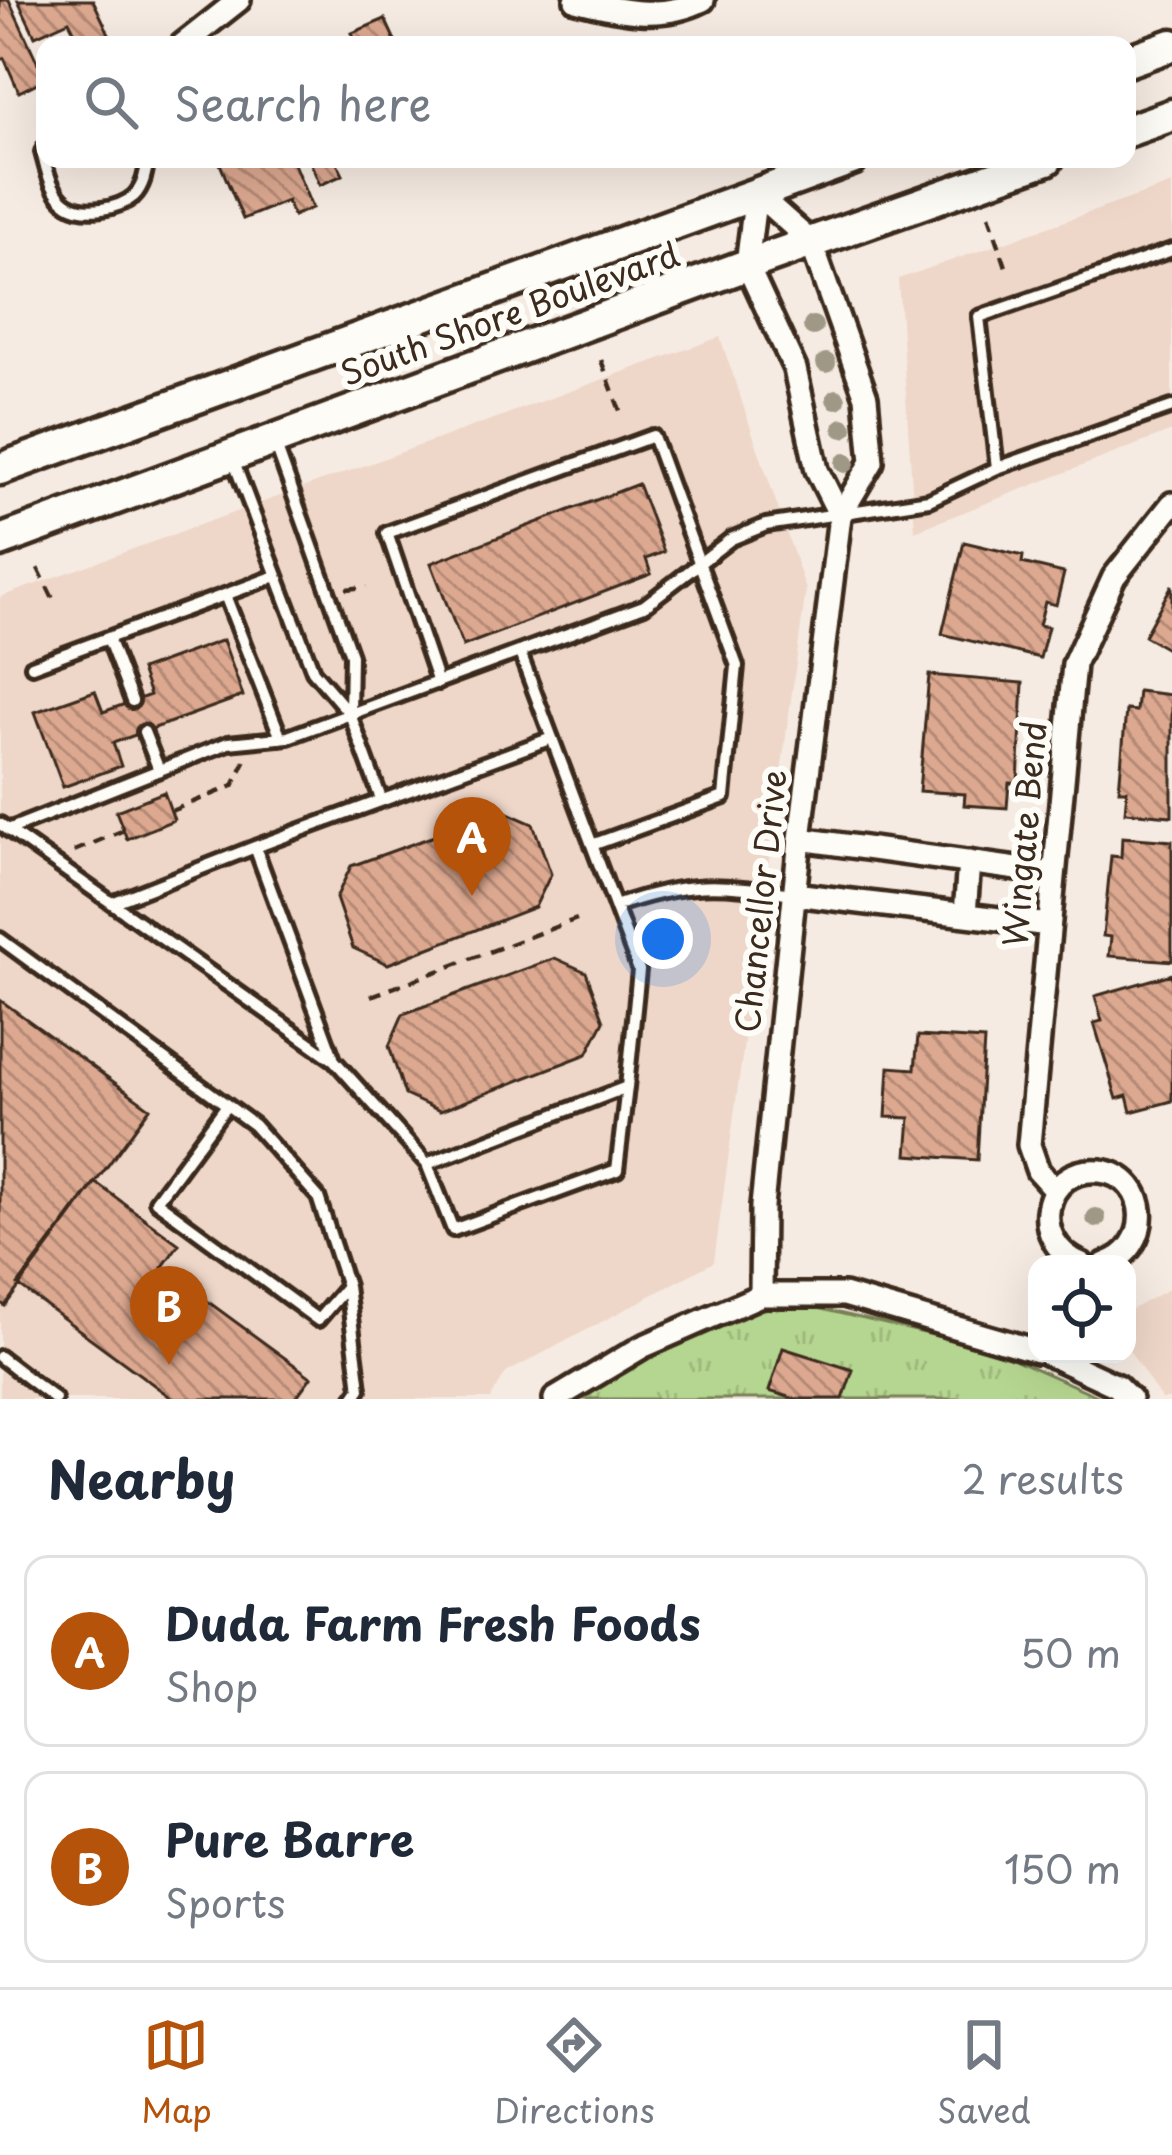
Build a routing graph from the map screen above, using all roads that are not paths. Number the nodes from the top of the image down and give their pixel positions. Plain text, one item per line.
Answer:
1 (239, 0) edge
2 (576, 0) edge
3 (704, 0) edge
4 (193, 36) edge
5 (1172, 45) edge
6 (1136, 58) edge
7 (1172, 115) edge
8 (1136, 128) edge
9 (46, 168) edge
10 (146, 168) edge
11 (827, 168) edge
12 (1021, 168) edge
13 (756, 193) junction
14 (811, 242) junction
15 (1172, 250) edge
16 (747, 265) junction
17 (1172, 407) edge
18 (273, 440) junction
19 (230, 454) junction
20 (997, 468) junction
21 (0, 469) edge
22 (1172, 504) edge
23 (840, 516) junction
24 (0, 541) edge
25 (698, 563) junction
26 (276, 576) junction
27 (225, 595) junction
28 (108, 638) junction
29 (520, 653) junction
30 (32, 666) dead end
31 (438, 683) junction
32 (132, 701) dead end
33 (350, 714) junction
34 (144, 731) dead end
35 (281, 738) junction
36 (552, 738) junction
37 (159, 770) junction
38 (381, 799) junction
39 (4, 827) edge
40 (800, 839) junction
41 (592, 845) junction
42 (254, 847) junction
43 (969, 862) junction
44 (1054, 874) junction
45 (794, 894) junction
46 (112, 903) junction
47 (615, 906) junction
48 (965, 914) junction
49 (1049, 925) junction
50 (0, 939) edge
51 (334, 1060) junction
52 (626, 1087) junction
53 (227, 1105) junction
54 (427, 1163) junction
55 (1055, 1190) junction
56 (1066, 1255) edge
57 (1124, 1255) edge
58 (347, 1286) junction
59 (761, 1295) junction
60 (1028, 1348) edge
61 (0, 1357) edge
62 (1067, 1363) edge
63 (55, 1399) edge
64 (353, 1399) edge
65 (555, 1399) edge
66 (1130, 1399) edge

1 - 4 street
2 - 3 street
5 - 6 street
7 - 8 street
9 - 10 lane
11 - 13 street, South Shore Boulevard
12 - 14 street, South Shore Boulevard
13 - 14 street, Chancellor Drive
13 - 16 street
13 - 21 street, South Shore Boulevard
14 - 16 street, South Shore Boulevard
14 - 23 street, Chancellor Drive
15 - 20 lane
16 - 18 street, South Shore Boulevard
16 - 23 street
17 - 20 lane
18 - 19 street, South Shore Boulevard
18 - 33 lane
19 - 24 street, South Shore Boulevard
19 - 26 lane
20 - 23 lane
22 - 44 street, Wingate Bend
23 - 25 lane
23 - 40 street, Chancellor Drive
25 - 29 lane
25 - 31 lane
25 - 41 lane
26 - 27 lane
26 - 33 lane
27 - 28 lane
27 - 35 lane
28 - 30 lane
28 - 32 lane
29 - 31 lane
29 - 36 lane
31 - 33 lane
33 - 35 lane
33 - 38 lane
34 - 37 lane
35 - 37 lane
36 - 38 lane
36 - 41 lane
37 - 39 lane
38 - 42 lane
39 - 46 lane
40 - 43 street
40 - 45 street, Chancellor Drive
41 - 47 lane
42 - 46 lane
42 - 51 lane
43 - 44 street
43 - 48 street
44 - 49 street, Wingate Bend
45 - 47 lane
45 - 48 street
45 - 59 street, Chancellor Drive
46 - 51 lane
47 - 52 lane
48 - 49 street
49 - 55 street, Wingate Bend
50 - 53 lane
51 - 54 lane
52 - 54 lane
52 - 54 lane
53 - 58 lane
53 - 58 lane
55 - 56 street, Wingate Bend
55 - 57 street
58 - 64 lane
59 - 60 street
59 - 65 street
61 - 63 lane
62 - 66 street

